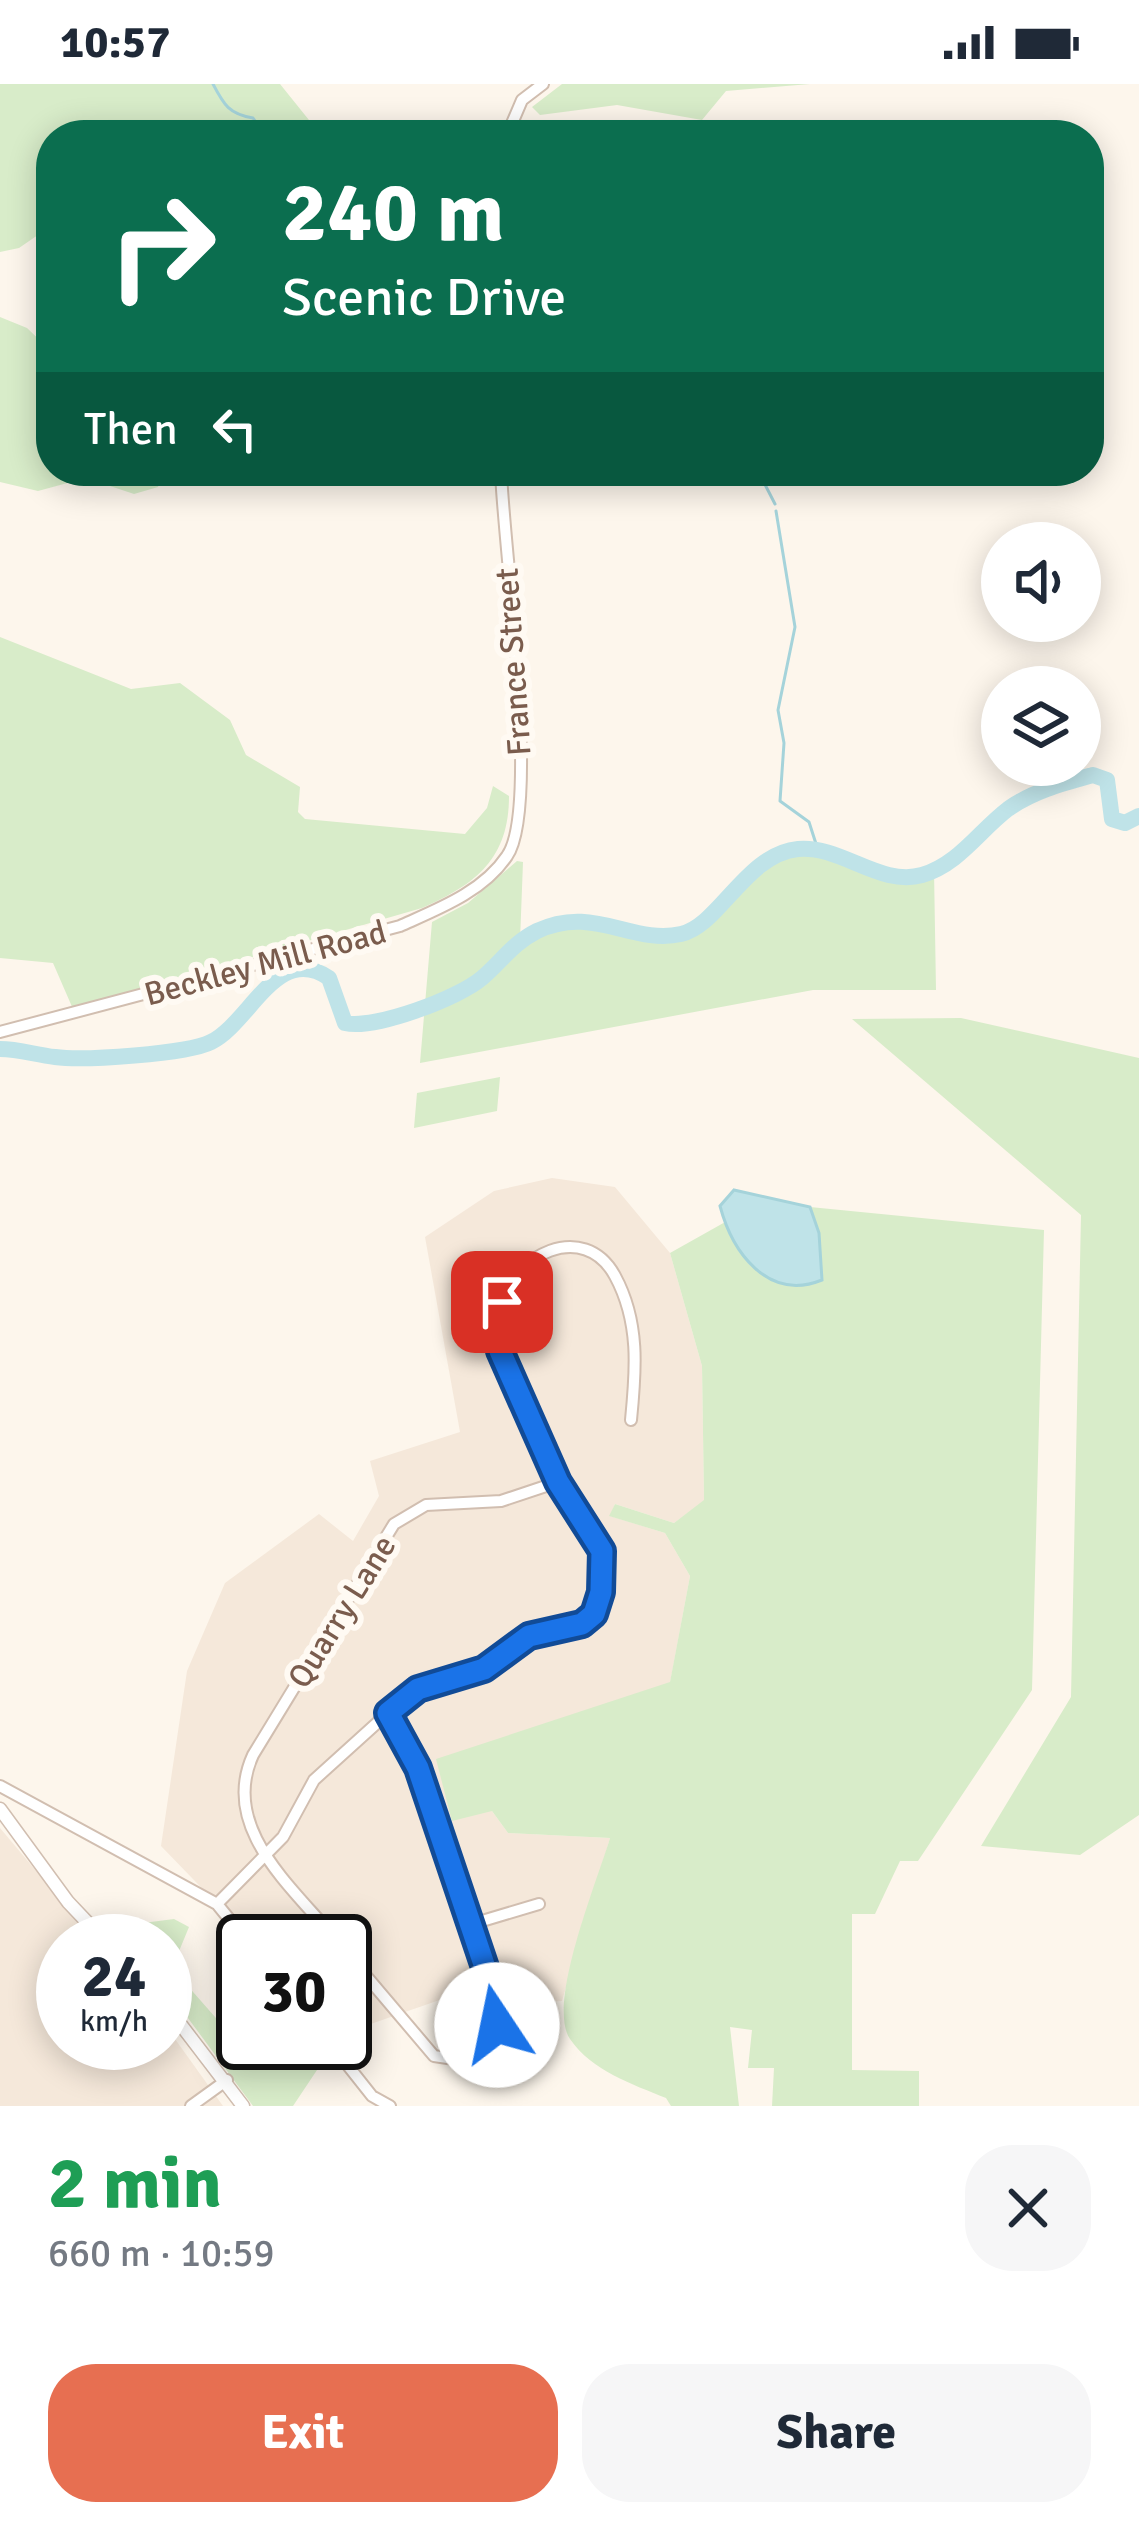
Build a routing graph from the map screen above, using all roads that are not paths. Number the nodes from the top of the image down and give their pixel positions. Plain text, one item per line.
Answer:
1 (543, 84) edge
2 (513, 120) edge
3 (502, 486) edge
4 (510, 853) joint
5 (0, 1032) edge
6 (631, 1420) dead end
7 (558, 1482) junction
8 (388, 1713) junction
9 (0, 1786) edge
10 (0, 1810) edge
11 (266, 1854) junction
12 (217, 1904) junction
13 (539, 1904) dead end
14 (79, 1914) edge
15 (225, 1914) edge
16 (315, 1914) edge
17 (472, 1924) junction
18 (372, 1984) edge
19 (192, 2037) edge
20 (351, 2070) edge
21 (227, 2080) junction
22 (190, 2106) edge
23 (243, 2106) edge
24 (390, 2106) edge

1 - 2 street
3 - 4 street, France Street
4 - 5 street, Beckley Mill Road
6 - 7 street
7 - 8 street
7 - 11 street, Quarry Lane
8 - 11 street
8 - 17 street
9 - 12 street
10 - 14 street
11 - 12 street
11 - 16 street, Quarry Lane
12 - 15 street
13 - 17 street
17 - 18 street
19 - 21 street
20 - 24 street
21 - 22 street
21 - 23 street

